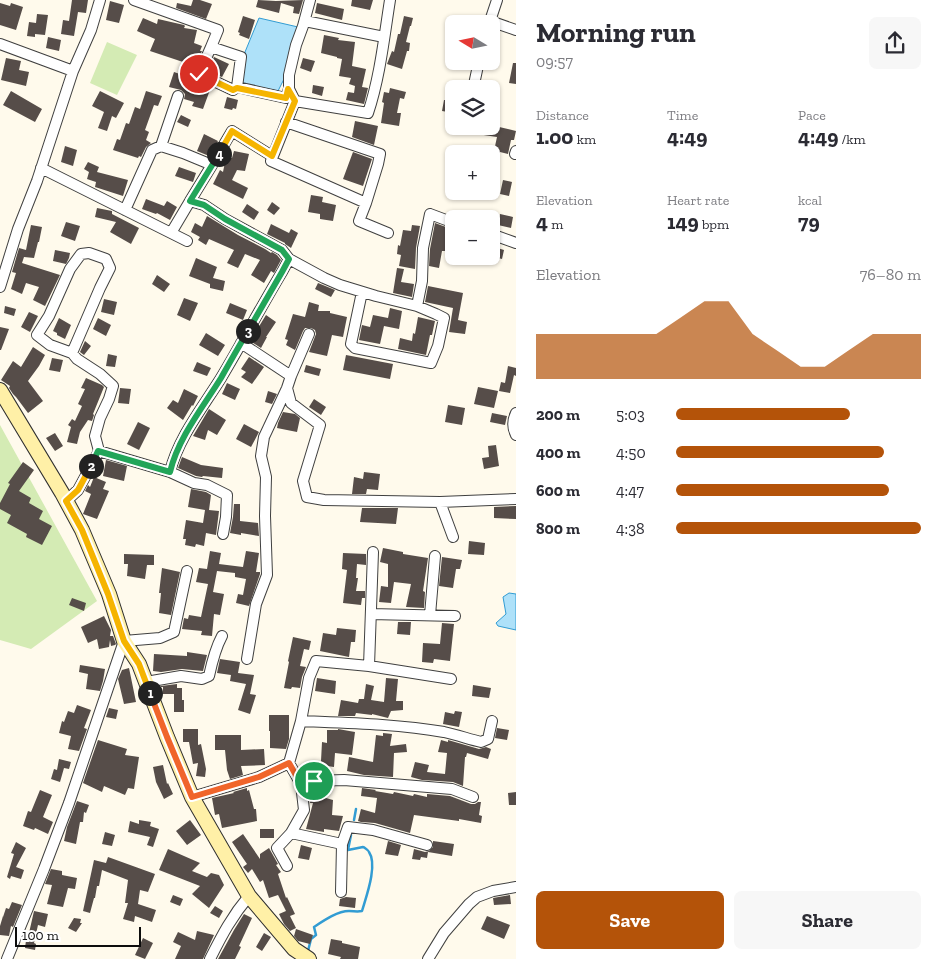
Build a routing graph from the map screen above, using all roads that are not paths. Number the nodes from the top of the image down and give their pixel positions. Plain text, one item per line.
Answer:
1 (100, 0) edge
2 (134, 0) edge
3 (310, 0) edge
4 (390, 0) edge
5 (497, 0) edge
6 (492, 15) edge
7 (305, 20) junction
8 (500, 26) edge
9 (516, 30) edge
10 (384, 37) junction
11 (0, 44) edge
12 (211, 47) junction
13 (73, 71) junction
14 (237, 88) junction
15 (288, 89) junction
16 (178, 96) dead end
17 (295, 101) junction
18 (286, 122) junction
19 (161, 146) junction
20 (272, 156) junction
21 (212, 165) junction
22 (41, 168) junction
23 (190, 201) junction
24 (366, 203) junction
25 (125, 210) junction
26 (445, 220) edge
27 (171, 233) junction
28 (388, 233) dead end
29 (500, 237) edge
30 (187, 241) dead end
31 (516, 243) edge
32 (289, 259) junction
33 (0, 287) edge
34 (362, 292) junction
35 (417, 306) junction
36 (309, 334) dead end
37 (241, 343) junction
38 (72, 353) junction
39 (291, 376) junction
40 (287, 388) junction
41 (0, 390) edge
42 (516, 413) edge
43 (516, 435) edge
44 (98, 451) junction
45 (170, 472) junction
46 (516, 499) edge
47 (66, 501) junction
48 (440, 502) junction
49 (223, 534) dead end
50 (453, 538) dead end
51 (373, 552) dead end
52 (435, 556) dead end
53 (187, 571) dead end
54 (371, 614) junction
55 (430, 616) junction
56 (455, 616) dead end
57 (222, 636) dead end
58 (124, 641) junction
59 (247, 659) dead end
60 (370, 666) junction
61 (451, 679) dead end
62 (146, 682) junction
63 (301, 721) junction
64 (492, 721) dead end
65 (289, 763) junction
66 (301, 784) junction
67 (192, 797) junction
68 (472, 797) dead end
69 (291, 833) junction
70 (342, 844) junction
71 (427, 845) dead end
72 (287, 866) dead end
73 (516, 887) edge
74 (341, 892) dead end
75 (249, 896) junction
76 (7, 959) edge
77 (210, 959) edge
78 (308, 959) edge
79 (428, 959) edge

1 - 13 street
2 - 12 street
3 - 7 street
4 - 10 street
5 - 6 street
7 - 10 street
7 - 15 street
8 - 9 street
10 - 17 street
11 - 13 street
12 - 14 street
12 - 14 street
13 - 22 street
14 - 15 street
15 - 17 street
16 - 19 street
17 - 18 street
18 - 20 street
18 - 24 street
19 - 21 street
19 - 25 street
20 - 21 street
20 - 24 street
21 - 23 street
22 - 25 street
22 - 33 street
23 - 27 street
23 - 32 street
24 - 28 street
25 - 27 street
26 - 35 street
27 - 30 street
29 - 31 street
32 - 34 street
32 - 37 street
34 - 35 street
34 - 35 street
36 - 39 street
37 - 39 street
37 - 45 street
38 - 38 street
38 - 44 street
39 - 40 street
40 - 48 street
40 - 59 street
41 - 47 main road
42 - 43 street
44 - 45 street
44 - 47 street
45 - 49 street
46 - 48 street
47 - 58 main road
48 - 50 street
51 - 54 street
52 - 55 street
53 - 58 street
54 - 55 street
54 - 60 street
55 - 56 street
57 - 62 street
58 - 62 main road
58 - 76 street
60 - 61 street
60 - 63 street
62 - 67 main road
63 - 64 street
63 - 65 street
65 - 66 street
65 - 67 street
66 - 68 street
66 - 69 street
67 - 75 main road
69 - 70 street
69 - 72 street
70 - 71 street
70 - 74 street
73 - 79 street
75 - 77 street
75 - 78 main road

